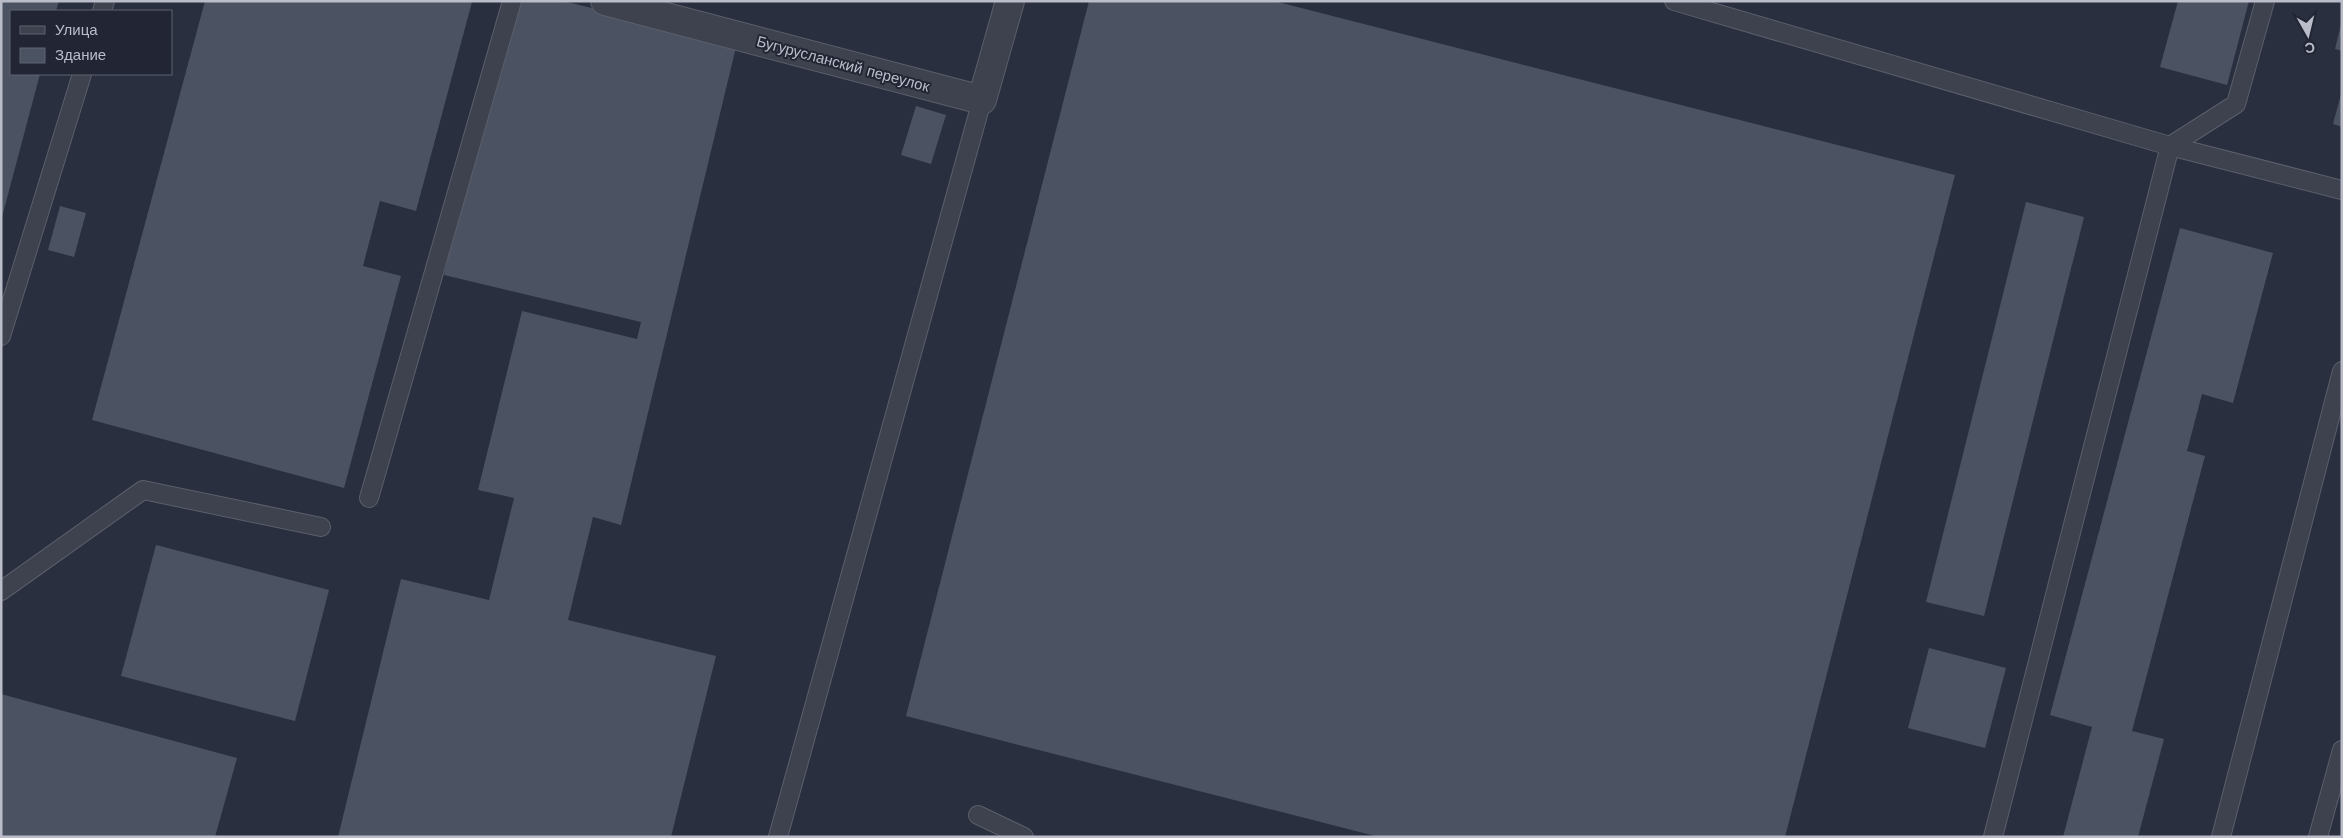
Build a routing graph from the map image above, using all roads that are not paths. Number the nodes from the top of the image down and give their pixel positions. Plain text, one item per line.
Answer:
1 (512, 1) edge
2 (605, 1) edge
3 (1010, 1) edge
4 (1674, 1) edge
5 (2265, 1) edge
6 (82, 75) edge
7 (982, 100) junction
8 (2170, 146) junction
9 (2342, 190) edge
10 (1, 336) edge
11 (2342, 371) edge
12 (369, 498) dead end
13 (321, 528) dead end
14 (1, 591) edge
15 (2342, 750) edge
16 (978, 815) dead end
17 (778, 837) edge
18 (1024, 837) edge
19 (1993, 837) edge
20 (2220, 837) edge
21 (2318, 837) edge

1 - 12 lane
2 - 7 street, Бугурусланский переулок
3 - 7 street
4 - 8 lane
5 - 8 lane
6 - 10 lane
7 - 17 lane
8 - 9 lane
8 - 19 lane
11 - 20 lane
13 - 14 lane
15 - 21 lane
16 - 18 lane

